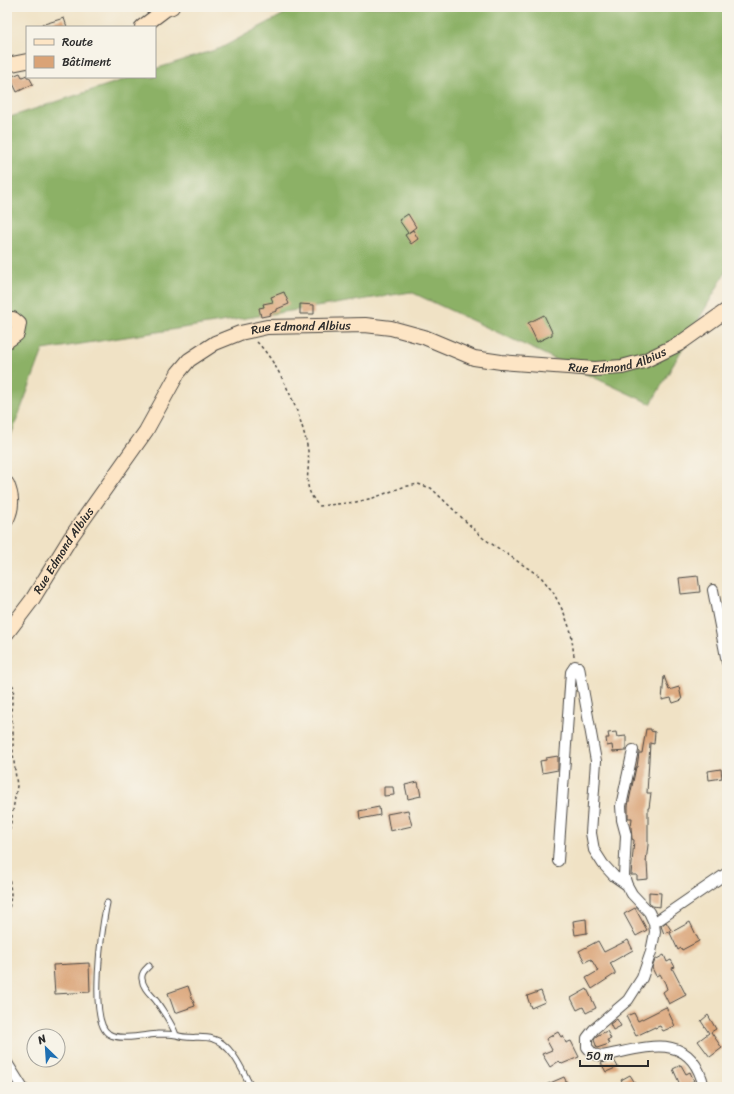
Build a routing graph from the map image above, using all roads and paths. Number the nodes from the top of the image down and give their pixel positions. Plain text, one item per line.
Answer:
1 (172, 7) edge
2 (143, 26) edge
3 (26, 61) edge
4 (7, 65) edge
5 (727, 310) edge
6 (7, 320) edge
7 (240, 333) junction
8 (7, 341) edge
9 (7, 484) edge
10 (7, 519) edge
11 (713, 590) dead end
12 (7, 633) edge
13 (727, 662) edge
14 (577, 667) junction
15 (7, 682) edge
16 (633, 750) dead end
17 (558, 861) dead end
18 (727, 873) edge
19 (627, 885) junction
20 (107, 903) dead end
21 (654, 923) junction
22 (7, 926) edge
23 (149, 966) dead end
24 (176, 1035) junction
25 (7, 1063) edge
26 (22, 1087) edge
27 (251, 1087) edge
28 (704, 1087) edge

1 - 2 main road
3 - 4 main road
5 - 7 main road, Rue Edmond Albius
6 - 8 main road
7 - 12 main road, Rue Edmond Albius
7 - 14 path
9 - 10 main road
11 - 13 street
14 - 17 street
14 - 19 street
15 - 22 path
16 - 19 street
18 - 21 street
19 - 21 street
20 - 24 lane
21 - 28 street
23 - 24 lane
24 - 27 lane
25 - 26 street

